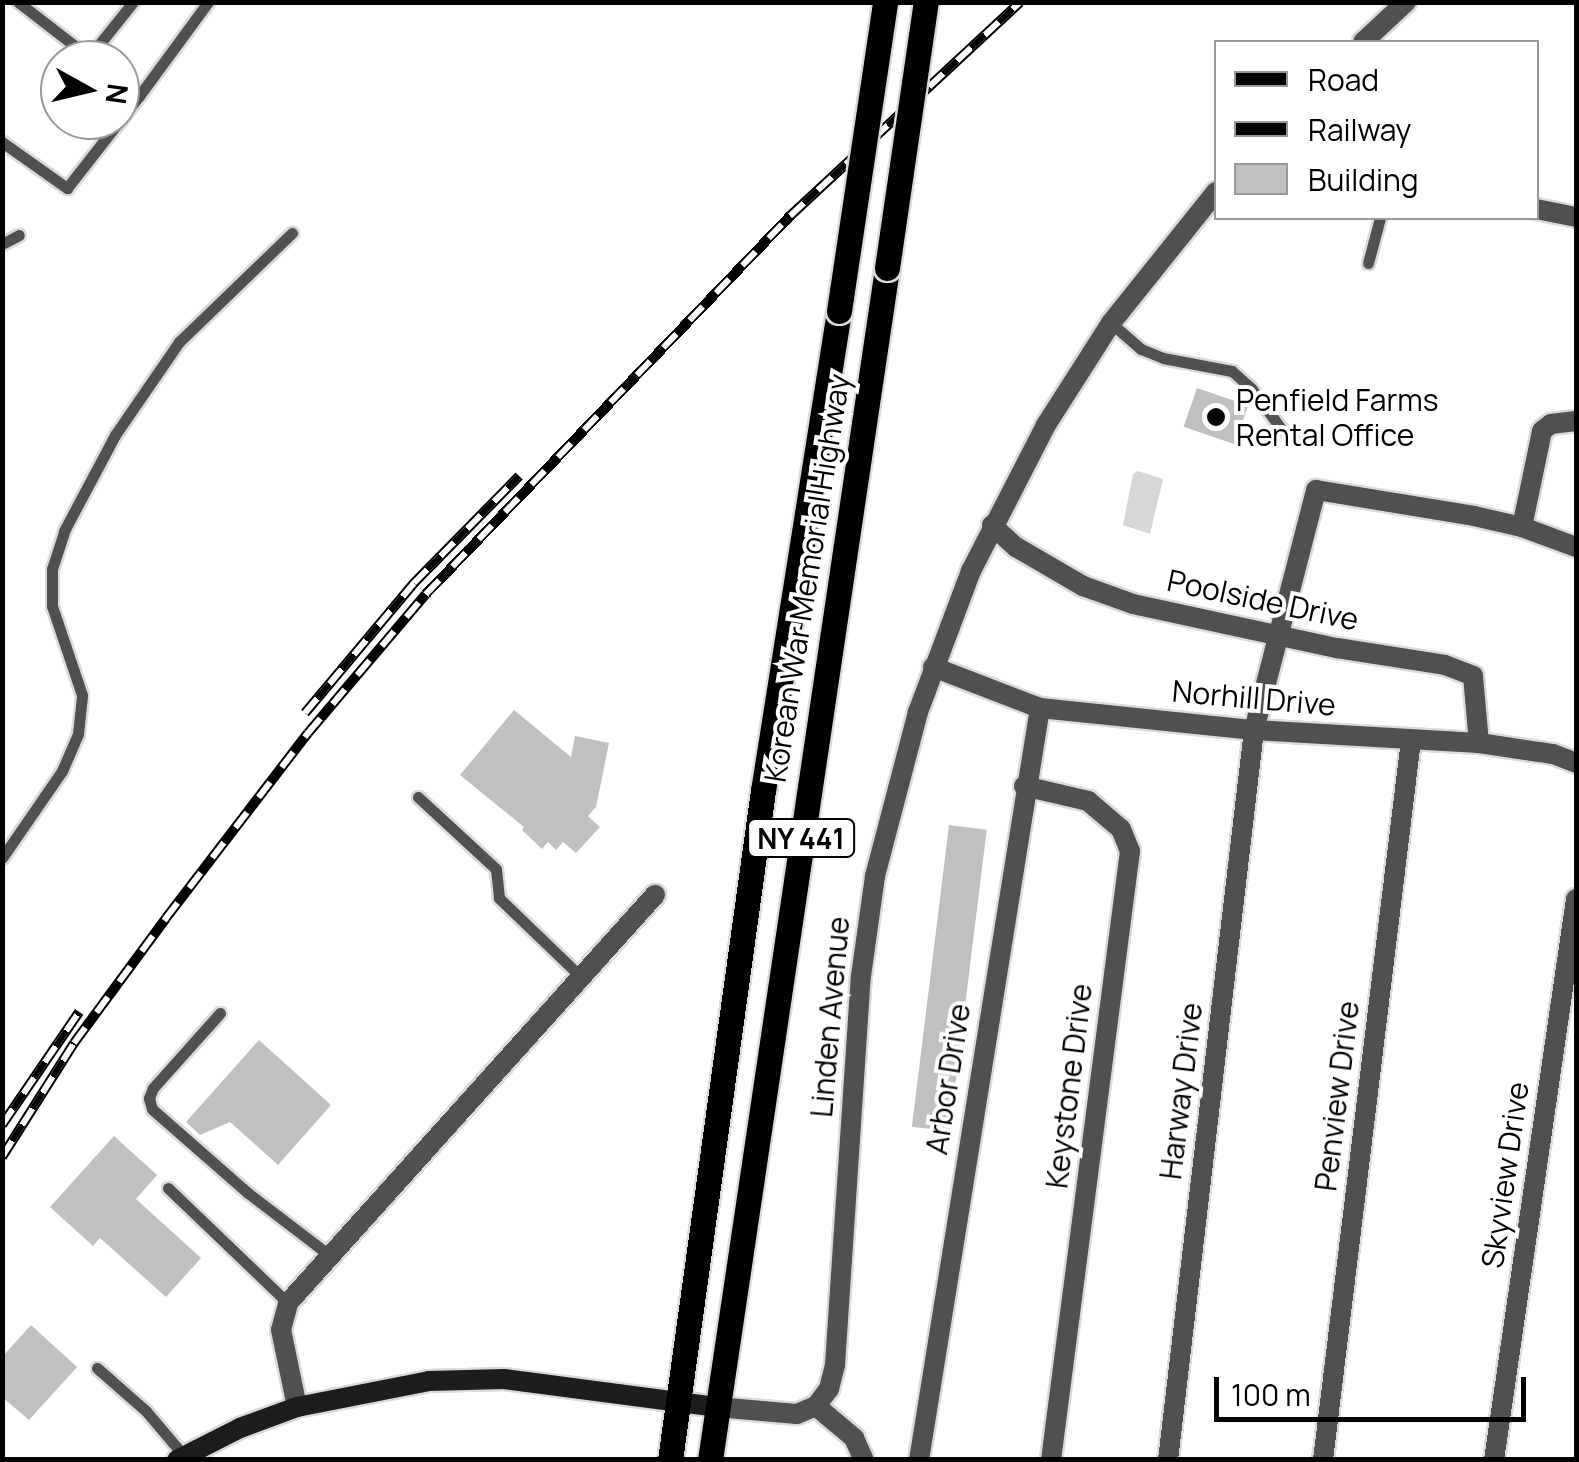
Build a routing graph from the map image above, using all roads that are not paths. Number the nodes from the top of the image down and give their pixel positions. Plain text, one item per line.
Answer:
1 (18, 2) edge
2 (132, 2) edge
3 (885, 2) edge
4 (926, 2) edge
5 (1406, 2) edge
6 (204, 4) edge
7 (67, 40) edge
8 (105, 40) edge
9 (1365, 40) edge
10 (140, 95) edge
11 (105, 140) edge
12 (2, 142) edge
13 (1214, 194) edge
14 (1539, 211) edge
15 (1576, 217) edge
16 (1379, 220) edge
17 (292, 233) dead end
18 (19, 235) dead end
19 (2, 244) edge
20 (1368, 263) dead end
21 (1111, 323) junction
22 (1576, 421) edge
23 (1316, 436) dead end
24 (992, 525) junction
25 (1522, 526) junction
26 (1576, 547) edge
27 (1276, 633) junction
28 (933, 667) junction
29 (1040, 708) junction
30 (1254, 730) junction
31 (1411, 740) junction
32 (1478, 743) junction
33 (1576, 764) edge
34 (1024, 786) junction
35 (418, 797) dead end
36 (2, 858) edge
37 (655, 895) dead end
38 (1576, 898) edge
39 (580, 977) junction
40 (220, 1013) dead end
41 (168, 1188) dead end
42 (330, 1255) junction
43 (288, 1303) junction
44 (96, 1368) dead end
45 (677, 1402) junction
46 (816, 1406) junction
47 (297, 1407) junction
48 (716, 1407) junction
49 (180, 1458) edge
50 (670, 1460) edge
51 (710, 1460) edge
52 (864, 1460) edge
53 (920, 1460) edge
54 (1051, 1460) edge
55 (1168, 1460) edge
56 (1323, 1460) edge
57 (1494, 1460) edge

1 - 7 lane
2 - 8 lane
3 - 45 main road, Korean War Memorial Highway / NY 441, bridge
4 - 48 main road, Korean War Memorial Highway / NY 441, bridge
5 - 9 street
6 - 10 lane
11 - 12 lane
13 - 21 street, Linden Avenue
14 - 15 street
16 - 20 lane
17 - 36 lane
18 - 19 lane
21 - 23 lane
21 - 24 street, Linden Avenue
22 - 25 street
24 - 27 street, Poolside Drive
24 - 28 street, Linden Avenue
25 - 26 street
25 - 27 street, Harway Drive
27 - 30 street, Harway Drive
27 - 32 street, Poolside Drive
28 - 29 street, Norhill Drive
28 - 46 street, Linden Avenue
29 - 30 street, Norhill Drive
29 - 34 street, Arbor Drive
30 - 31 street, Norhill Drive
30 - 55 street, Harway Drive
31 - 32 street, Norhill Drive
31 - 56 street, Penview Drive
32 - 33 street, Norhill Drive
34 - 53 street, Arbor Drive
34 - 54 street, Keystone Drive
35 - 39 lane
37 - 39 street
38 - 57 street, Skyview Drive
39 - 42 street
40 - 42 lane
41 - 43 lane
42 - 43 street
43 - 47 street
44 - 49 lane
45 - 47 main road
45 - 48 main road
45 - 50 main road, Korean War Memorial Highway / NY 441
46 - 48 street
46 - 52 street
47 - 49 main road
48 - 51 main road, Korean War Memorial Highway / NY 441

